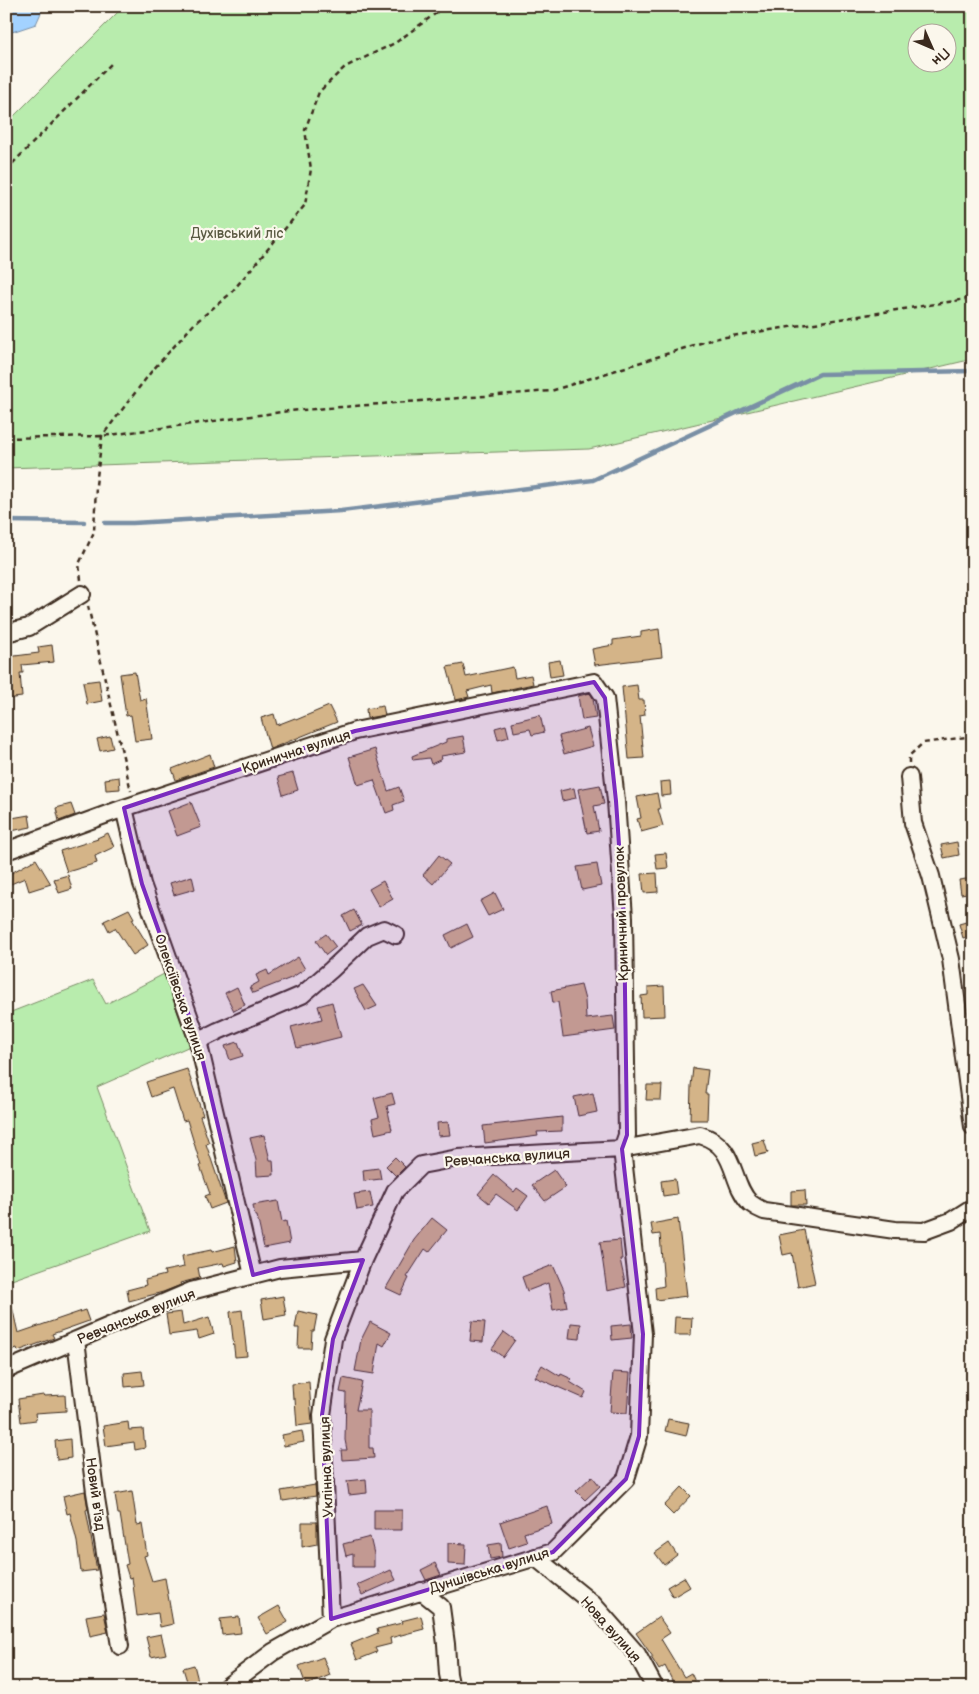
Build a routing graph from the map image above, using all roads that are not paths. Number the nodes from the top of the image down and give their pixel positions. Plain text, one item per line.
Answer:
1 (82, 594) road end
2 (6, 633) edge
3 (594, 682) joint
4 (909, 777) road end
5 (129, 806) junction
6 (6, 851) edge
7 (396, 935) dead end
8 (198, 1041) junction
9 (973, 1128) edge
10 (622, 1149) junction
11 (973, 1207) edge
12 (363, 1260) junction
13 (253, 1275) junction
14 (76, 1340) junction
15 (6, 1370) edge
16 (536, 1557) junction
17 (421, 1590) junction
18 (331, 1620) junction
19 (120, 1646) dead end
20 (225, 1688) edge
21 (451, 1688) edge
22 (655, 1688) edge

1 - 2 street
3 - 5 street, Кринична вулиця
3 - 10 street, Криничний провулок
4 - 9 street
5 - 6 street, Кринична вулиця
5 - 8 street, Олексіївська вулиця
7 - 8 street
8 - 13 street, Олексіївська вулиця
10 - 11 street, Ревчанська вулиця
10 - 12 street, Ревчанська вулиця
10 - 16 street, Дуншівська вулиця
12 - 13 street, Ревчанська вулиця
12 - 18 street, Уклінна вулиця
13 - 14 street, Ревчанська вулиця
14 - 15 street, Ревчанська вулиця
14 - 19 street, Новий в'їзд
16 - 17 street, Дуншівська вулиця
16 - 22 street, Нова вулиця
17 - 18 street, Дуншівська вулиця
17 - 21 street
18 - 20 street, Дуншівська вулиця

